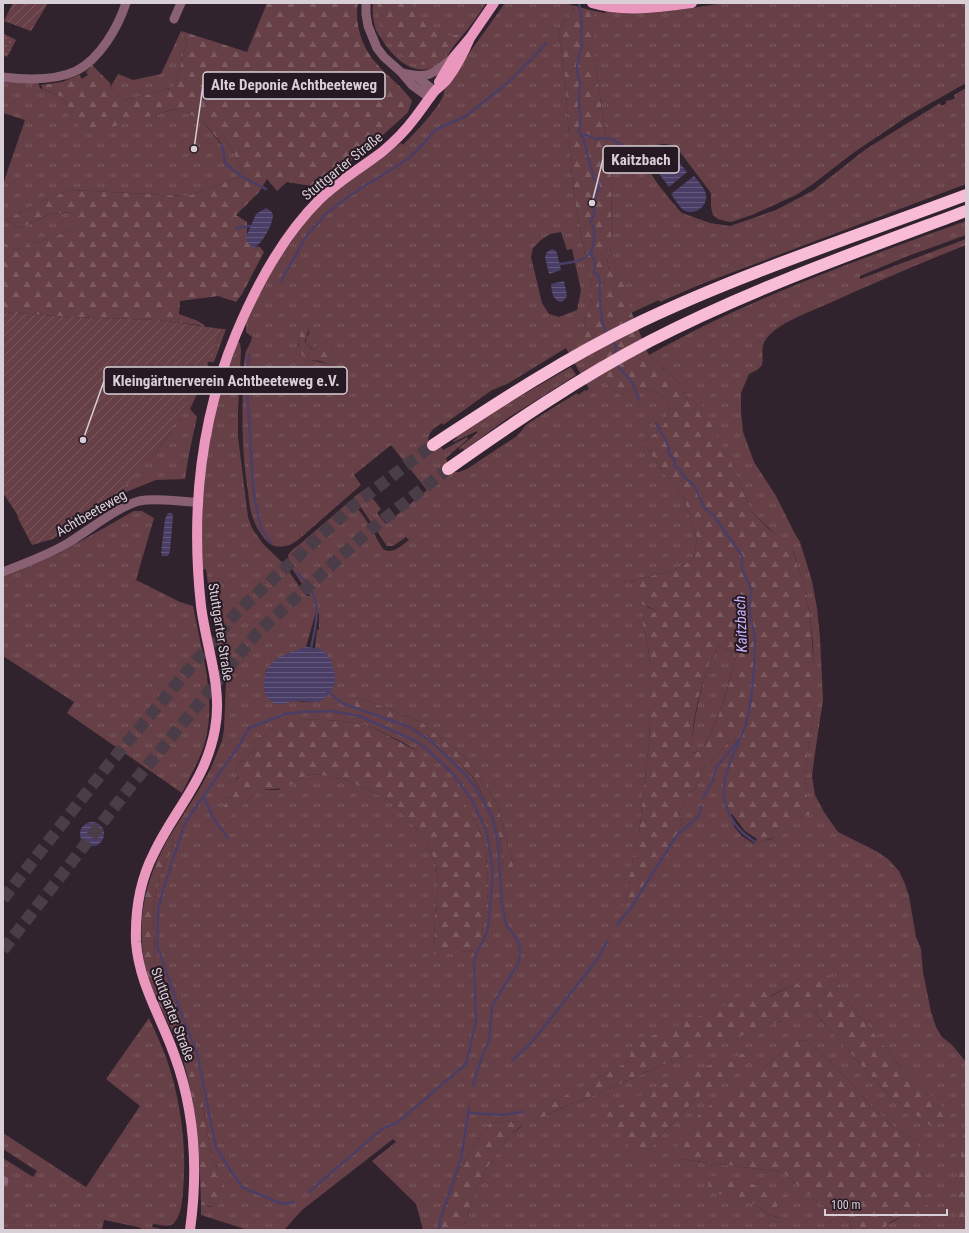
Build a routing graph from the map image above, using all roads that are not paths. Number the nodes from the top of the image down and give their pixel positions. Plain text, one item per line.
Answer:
1 (126, 3) edge
2 (181, 3) edge
3 (366, 3) edge
4 (494, 3) edge
5 (592, 3) edge
6 (692, 3) edge
7 (174, 19) dead end
8 (470, 38) junction
9 (454, 57) junction
10 (402, 73) junction
11 (417, 76) junction
12 (3, 77) edge
13 (432, 95) junction
14 (966, 195) edge
15 (966, 211) edge
16 (433, 445) tunnel mouth
17 (448, 469) tunnel mouth
18 (197, 502) junction
19 (3, 572) edge
20 (190, 1230) edge

1 - 12 street
2 - 7 street
3 - 10 street
4 - 8 main road, Stuttgarter Straße
5 - 6 main road
8 - 9 main road, Stuttgarter Straße
8 - 13 main road, Stuttgarter Straße
9 - 11 street
9 - 13 main road, Stuttgarter Straße
10 - 11 street
10 - 13 street
11 - 13 street
13 - 18 main road, Stuttgarter Straße
14 - 16 highway
15 - 17 highway
18 - 19 street, Achtbeeteweg
18 - 20 main road, Stuttgarter Straße

